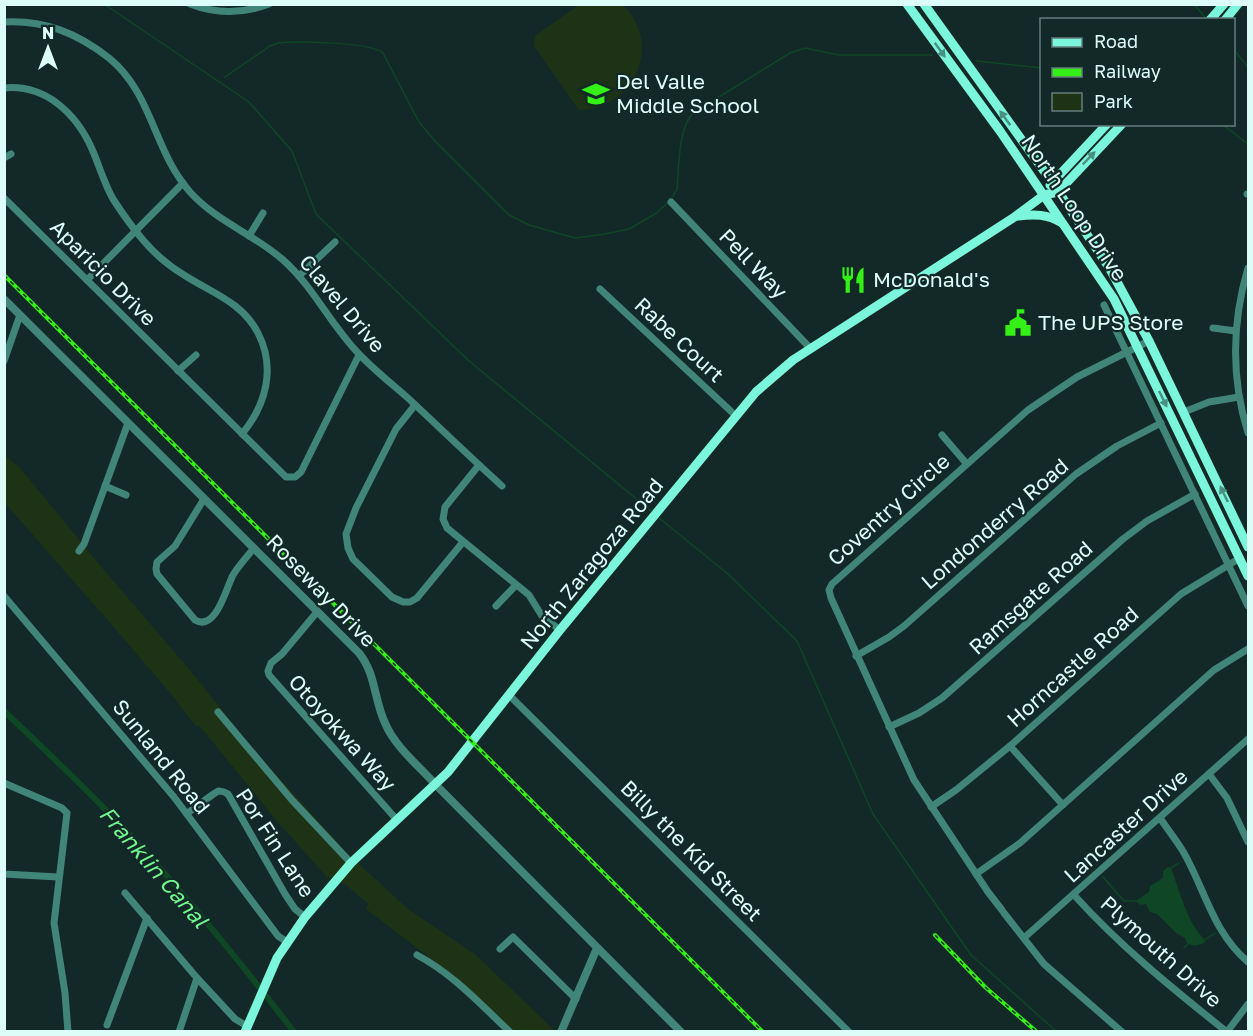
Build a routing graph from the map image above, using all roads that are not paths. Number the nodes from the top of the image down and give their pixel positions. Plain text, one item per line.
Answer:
1 (190, 4) edge
2 (269, 4) edge
3 (907, 4) edge
4 (924, 4) edge
5 (1224, 4) edge
6 (1238, 4) edge
7 (1213, 16) edge
8 (1227, 18) edge
9 (4, 22) edge
10 (973, 75) junction
11 (963, 82) junction
12 (4, 88) edge
13 (1105, 126) edge
14 (1120, 126) edge
15 (1052, 182) junction
16 (183, 183) junction
17 (1058, 192) junction
18 (1044, 195) junction
19 (4, 198) edge
20 (670, 202) dead end
21 (263, 213) dead end
22 (1012, 218) junction
23 (1064, 224) junction
24 (136, 230) junction
25 (249, 236) junction
26 (335, 242) dead end
27 (1248, 268) edge
28 (299, 276) junction
29 (87, 280) junction
30 (600, 289) dead end
31 (4, 299) edge
32 (1104, 305) dead end
33 (20, 315) junction
34 (1213, 328) dead end
35 (1236, 331) junction
36 (1149, 341) junction
37 (1137, 347) junction
38 (811, 349) junction
39 (1126, 352) junction
40 (359, 354) junction
41 (196, 355) dead end
42 (4, 361) edge
43 (178, 371) junction
44 (1239, 397) junction
45 (415, 405) junction
46 (1184, 412) junction
47 (736, 416) junction
48 (128, 423) junction
49 (1161, 423) junction
50 (1248, 433) edge
51 (242, 434) junction
52 (942, 435) dead end
53 (966, 463) junction
54 (479, 465) junction
55 (105, 486) junction
56 (502, 486) dead end
57 (1195, 494) junction
58 (126, 495) dead end
59 (204, 499) junction
60 (463, 542) junction
61 (1248, 547) edge
62 (254, 548) junction
63 (79, 551) dead end
64 (1240, 558) junction
65 (1229, 565) junction
66 (1248, 576) edge
67 (516, 585) junction
68 (4, 596) edge
69 (496, 606) dead end
70 (1248, 606) edge
71 (317, 612) junction
72 (560, 630) junction
73 (1248, 649) edge
74 (856, 656) junction
75 (509, 695) junction
76 (218, 712) dead end
77 (889, 727) junction
78 (1248, 738) edge
79 (1010, 746) junction
80 (1209, 774) junction
81 (4, 783) edge
82 (436, 785) junction
83 (1063, 805) junction
84 (931, 807) junction
85 (186, 813) junction
86 (1160, 818) junction
87 (397, 820) junction
88 (1248, 842) edge
89 (351, 864) junction
90 (4, 874) edge
91 (976, 874) junction
92 (58, 877) junction
93 (125, 893) dead end
94 (1074, 895) junction
95 (305, 917) junction
96 (147, 918) junction
97 (1024, 937) junction
98 (287, 942) junction
99 (597, 948) junction
100 (500, 949) dead end
101 (417, 955) dead end
102 (1248, 962) edge
103 (197, 978) junction
104 (576, 999) junction
105 (1248, 1004) edge
106 (107, 1025) dead end
107 (246, 1029) edge
108 (68, 1032) edge
109 (179, 1032) edge
110 (510, 1032) edge
111 (561, 1032) edge
112 (681, 1032) edge
113 (849, 1032) edge
114 (1122, 1032) edge
115 (1227, 1032) edge

1 - 2 street
3 -> 11 main road, North Loop Drive
4 - 10 main road, North Loop Drive
5 - 7 main road
6 - 8 main road
9 - 16 street, Clavel Drive
10 - 11 main road
15 -> 10 main road, North Loop Drive
11 - 18 main road, North Loop Drive
12 - 24 street
13 - 15 main road, North Zaragoza Road
17 -> 14 main road
15 - 17 main road, North Loop Drive
15 - 18 main road, North Zaragoza Road
16 - 24 street
16 - 25 street, Clavel Drive
17 - 18 main road, North Zaragoza Road
17 - 36 main road, North Loop Drive
18 - 22 main road, North Zaragoza Road
18 - 23 main road, North Loop Drive
19 - 29 street, Aparicio Drive
20 - 38 street, Pell Way
21 - 25 street
22 - 23 main road
22 - 38 main road, North Zaragoza Road
23 - 37 main road, North Loop Drive
24 - 29 street
24 - 51 street
25 - 28 street, Clavel Drive
26 - 28 street
27 - 35 street
28 - 40 street, Clavel Drive
29 - 43 street, Aparicio Drive
30 - 47 street, Rabe Court
31 - 33 street, Roseway Drive
32 - 39 street
33 - 42 street
33 - 48 street, Roseway Drive
34 - 35 street
35 - 44 street
36 - 37 street, Coventry Circle
36 - 46 main road, North Loop Drive
37 - 39 street, Coventry Circle
37 -> 64 main road, North Loop Drive
38 - 47 main road, North Zaragoza Road
39 - 49 street
39 - 53 street, Coventry Circle
40 - 45 street, Clavel Drive
40 - 51 street, Aparicio Drive
41 - 43 street
43 - 51 street, Aparicio Drive
44 - 46 street
44 - 50 street
45 - 54 street, Clavel Drive
45 - 60 street
61 -> 46 main road, North Loop Drive
47 - 72 main road, North Zaragoza Road
48 - 55 street
48 - 59 street, Roseway Drive
49 - 57 street
49 - 74 street, Londonderry Road
52 - 53 street
53 - 74 street, Coventry Circle
54 - 56 street, Clavel Drive
54 - 60 street
55 - 58 street
55 - 63 street
57 - 65 street
57 - 77 street, Ramsgate Road
59 - 62 street, Roseway Drive
59 - 62 street
60 - 67 street
62 - 71 street, Roseway Drive
64 - 65 street, Horncastle Road
64 - 66 main road, North Loop Drive
65 - 70 street
65 - 79 street, Horncastle Road
67 - 69 street
67 - 72 street
68 - 85 street, Sunland Road
71 - 82 street, Roseway Drive
71 - 87 street, Otoyokwa Way
72 - 75 main road, North Zaragoza Road
73 - 83 street
74 - 77 street, Coventry Circle
75 - 82 main road, North Zaragoza Road
75 - 113 street, Billy the Kid Street
76 - 89 street
77 - 84 street, Coventry Circle
78 - 80 street, Lancaster Drive
79 - 83 street
79 - 84 street, Horncastle Road
80 - 86 street, Lancaster Drive
80 - 88 street
81 - 92 street
82 - 87 main road, North Zaragoza Road
82 - 99 street, Roseway Drive
83 - 91 street
84 - 91 street, Coventry Circle
85 - 95 street, Por Fin Lane
85 - 98 street, Sunland Road
86 - 94 street, Lancaster Drive
86 - 102 street
87 - 89 main road, North Zaragoza Road
89 - 95 main road, North Zaragoza Road
90 - 92 street
91 - 97 street, Coventry Circle
92 - 108 street
93 - 96 street
94 - 97 street, Lancaster Drive
94 - 115 street, Plymouth Drive
95 - 98 main road, North Zaragoza Road
96 - 103 street
96 - 106 street
97 - 114 street, Coventry Circle
98 - 107 main road, North Zaragoza Road
99 - 104 street
99 - 112 street, Roseway Drive
100 - 104 street
101 - 110 street
103 - 107 street
103 - 109 street
104 - 111 street
105 - 115 street

